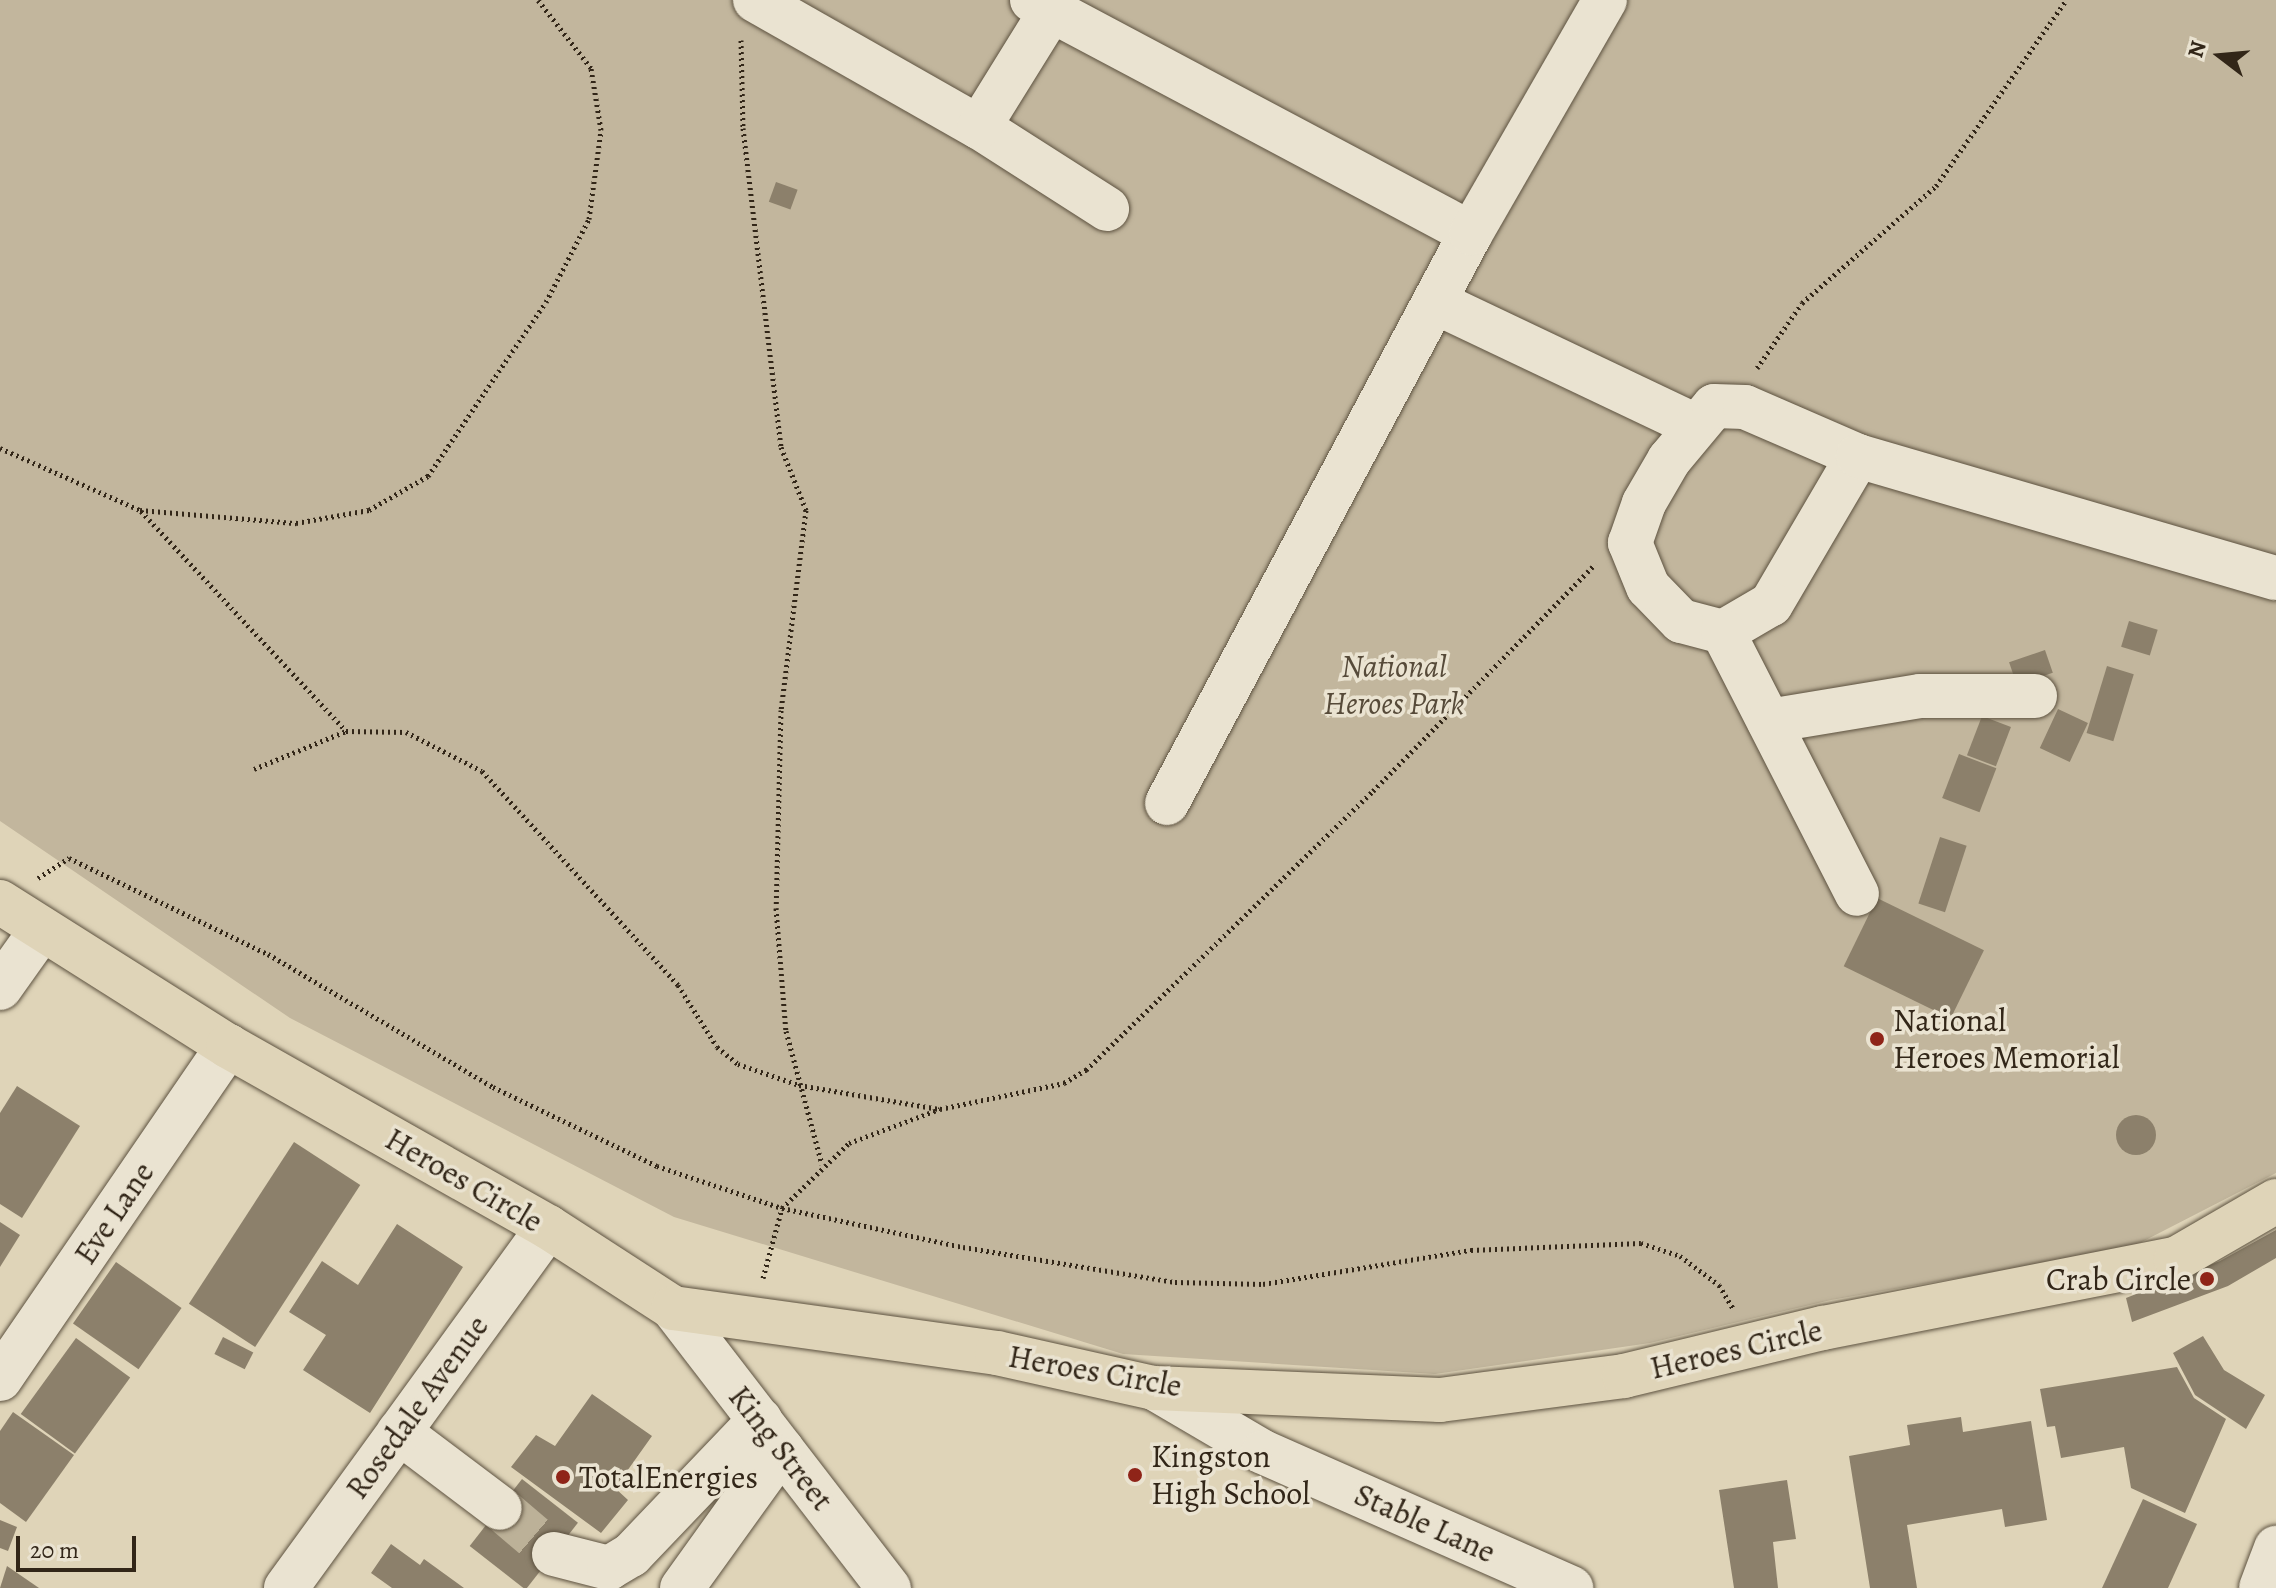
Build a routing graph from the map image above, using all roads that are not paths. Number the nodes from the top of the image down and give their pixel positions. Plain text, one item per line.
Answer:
1 (1605, 0) edge
2 (1041, 5) edge
3 (748, 16) edge
4 (979, 127) junction
5 (1107, 209) dead end
6 (1471, 233) junction
7 (1435, 302) junction
8 (1694, 425) junction
9 (1858, 456) junction
10 (2276, 578) edge
11 (1723, 632) junction
12 (2035, 696) dead end
13 (1769, 721) junction
14 (1167, 803) dead end
15 (1857, 894) dead end
16 (0, 902) edge
17 (42, 929) junction
18 (0, 988) edge
19 (228, 1046) junction
20 (2276, 1201) edge
21 (548, 1227) junction
22 (673, 1308) junction
23 (0, 1379) edge
24 (1154, 1388) junction
25 (399, 1432) junction
26 (771, 1434) junction
27 (500, 1508) tunnel mouth
28 (2276, 1548) edge
29 (554, 1554) tunnel mouth
30 (286, 1588) edge
31 (682, 1588) edge
32 (889, 1588) edge
33 (1571, 1588) edge
34 (2261, 1588) edge

1 - 6 street
2 - 4 street
2 - 6 street
3 - 4 street
4 - 5 street
6 - 7 street
7 - 8 street
7 - 14 street
8 - 9 street
8 - 11 street
9 - 10 street
9 - 11 street
11 - 13 street
12 - 13 street
13 - 15 street
16 - 17 main road, Heroes Circle
17 - 18 street
17 - 19 main road, Heroes Circle
19 - 21 main road, Heroes Circle
19 - 23 street, Eve Lane
20 - 24 main road, Heroes Circle
21 - 22 main road, Heroes Circle
21 - 25 street, Rosedale Avenue
22 - 24 main road, Heroes Circle
22 - 26 street, King Street
24 - 33 street, Stable Lane
25 - 27 street
25 - 30 street, Rosedale Avenue
26 - 29 street
26 - 31 street
26 - 32 street, King Street
28 - 34 street

